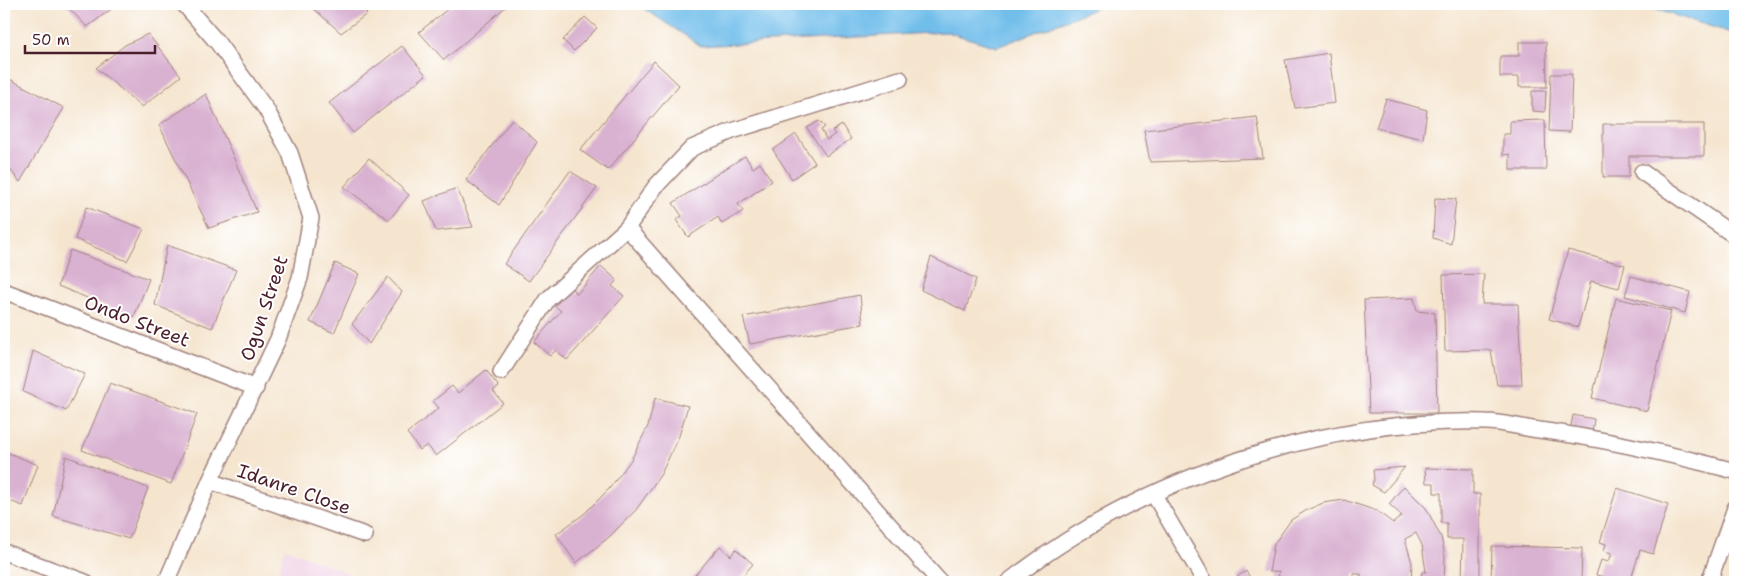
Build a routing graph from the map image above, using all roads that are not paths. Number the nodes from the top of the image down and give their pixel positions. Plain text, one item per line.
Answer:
1 (184, 4) edge
2 (900, 79) dead end
3 (1642, 172) dead end
4 (627, 228) junction
5 (1735, 236) edge
6 (4, 291) edge
7 (502, 372) dead end
8 (256, 388) junction
9 (1735, 472) edge
10 (210, 481) junction
11 (1154, 495) junction
12 (1735, 508) edge
13 (365, 535) dead end
14 (4, 552) edge
15 (76, 581) edge
16 (166, 582) edge
17 (940, 582) edge
18 (1008, 582) edge
19 (1204, 582) edge
20 (1708, 582) edge

1 - 8 street, Ogun Street
2 - 4 street
3 - 5 street
4 - 7 street
4 - 17 street
6 - 8 street, Ondo Street
8 - 10 street, Ogun Street
9 - 11 street
10 - 13 street, Idanre Close
10 - 16 street, Ogun Street
11 - 18 street
11 - 19 street
12 - 20 street
14 - 15 street

